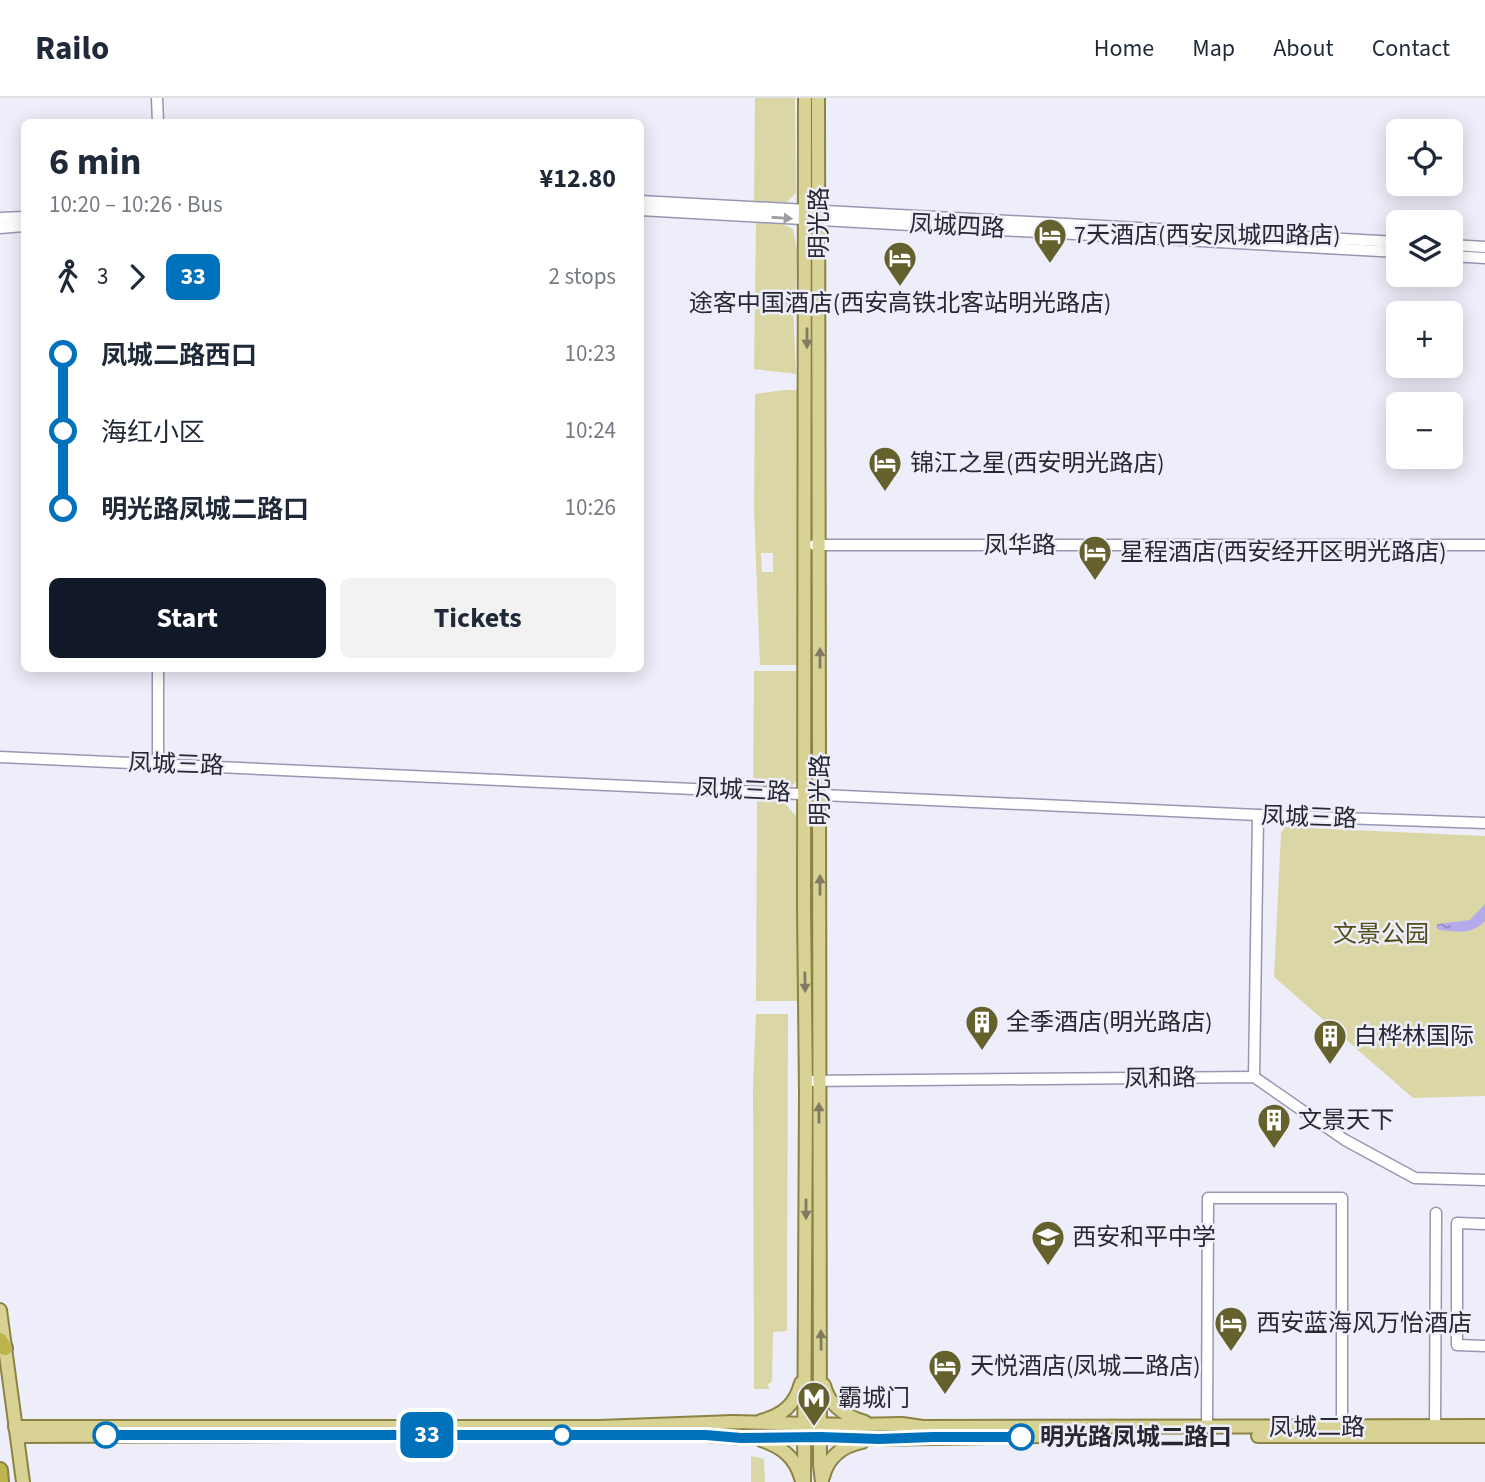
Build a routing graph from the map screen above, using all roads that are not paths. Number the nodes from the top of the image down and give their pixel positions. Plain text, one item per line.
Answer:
1 (158, 98) edge
2 (805, 98) edge
3 (818, 98) edge
4 (158, 119) edge
5 (644, 201) edge
6 (644, 209) edge
7 (813, 214) junction
8 (21, 217) edge
9 (0, 218) edge
10 (21, 226) edge
11 (0, 228) edge
12 (1386, 241) edge
13 (1463, 246) edge
14 (1485, 247) edge
15 (1386, 252) edge
16 (1463, 257) edge
17 (1485, 258) edge
18 (813, 545) junction
19 (1485, 545) edge
20 (158, 672) edge
21 (0, 757) edge
22 (158, 763) junction
23 (804, 793) junction
24 (820, 793) junction
25 (1258, 815) junction
26 (1485, 823) edge
27 (1254, 1077) junction
28 (812, 1081) junction
29 (1485, 1180) edge
30 (1436, 1213) dead end
31 (1485, 1224) edge
32 (0, 1310) edge
33 (3, 1344) edge
34 (1485, 1346) edge
35 (821, 1365) junction
36 (805, 1366) junction
37 (748, 1422) junction
38 (872, 1423) junction
39 (1485, 1426) edge
40 (1208, 1427) junction
41 (1342, 1427) junction
42 (16, 1431) junction
43 (804, 1431) junction
44 (820, 1431) junction
45 (1435, 1431) junction
46 (1485, 1436) edge
47 (754, 1438) junction
48 (879, 1439) junction
49 (0, 1470) edge
50 (822, 1481) edge
51 (1, 1482) edge
52 (23, 1482) edge
53 (803, 1482) edge

1 - 4 street
2 - 7 main road, 明光路
3 - 7 main road, 明光路
5 - 7 street, 凤城四路
6 -> 7 street, 凤城四路
7 - 12 street, 凤城四路
7 - 15 street, 凤城四路
7 - 18 main road, 明光路
8 - 9 street
10 - 11 street
13 - 14 street
16 - 17 street
18 - 19 street, 凤华路
18 - 23 main road, 明光路
24 -> 18 main road, 明光路
20 - 22 street
21 - 22 street, 凤城三路
22 - 23 street, 凤城三路
23 - 24 street, 凤城三路
23 -> 28 main road, 明光路
24 - 25 street, 凤城三路
28 -> 24 main road, 明光路
25 - 26 street, 凤城三路
25 - 27 street
27 - 28 street, 凤和路
27 - 29 street
35 -> 28 main road, 明光路
28 -> 36 main road, 明光路
30 - 45 street
31 - 34 street
32 - 33 main road
33 - 42 main road
35 - 38 main road
35 - 44 main road, 明光路
36 - 37 main road
36 - 43 main road, 明光路
37 - 42 main road, 凤城二路
37 - 43 main road, 凤城二路
38 - 40 main road, 凤城二路
38 - 44 main road, 凤城二路
39 - 45 main road, 凤城二路
40 - 41 main road, 凤城二路
40 - 41 street
41 - 45 main road, 凤城二路
42 - 47 main road, 凤城二路
42 - 52 main road
43 - 44 main road, 凤城二路
43 - 47 main road, 凤城二路
43 - 53 main road, 明光路
44 - 48 main road, 凤城二路
44 - 50 main road, 明光路
45 - 46 main road, 凤城二路
45 - 48 main road, 凤城二路
47 - 53 main road
48 - 50 main road
49 - 51 highway

